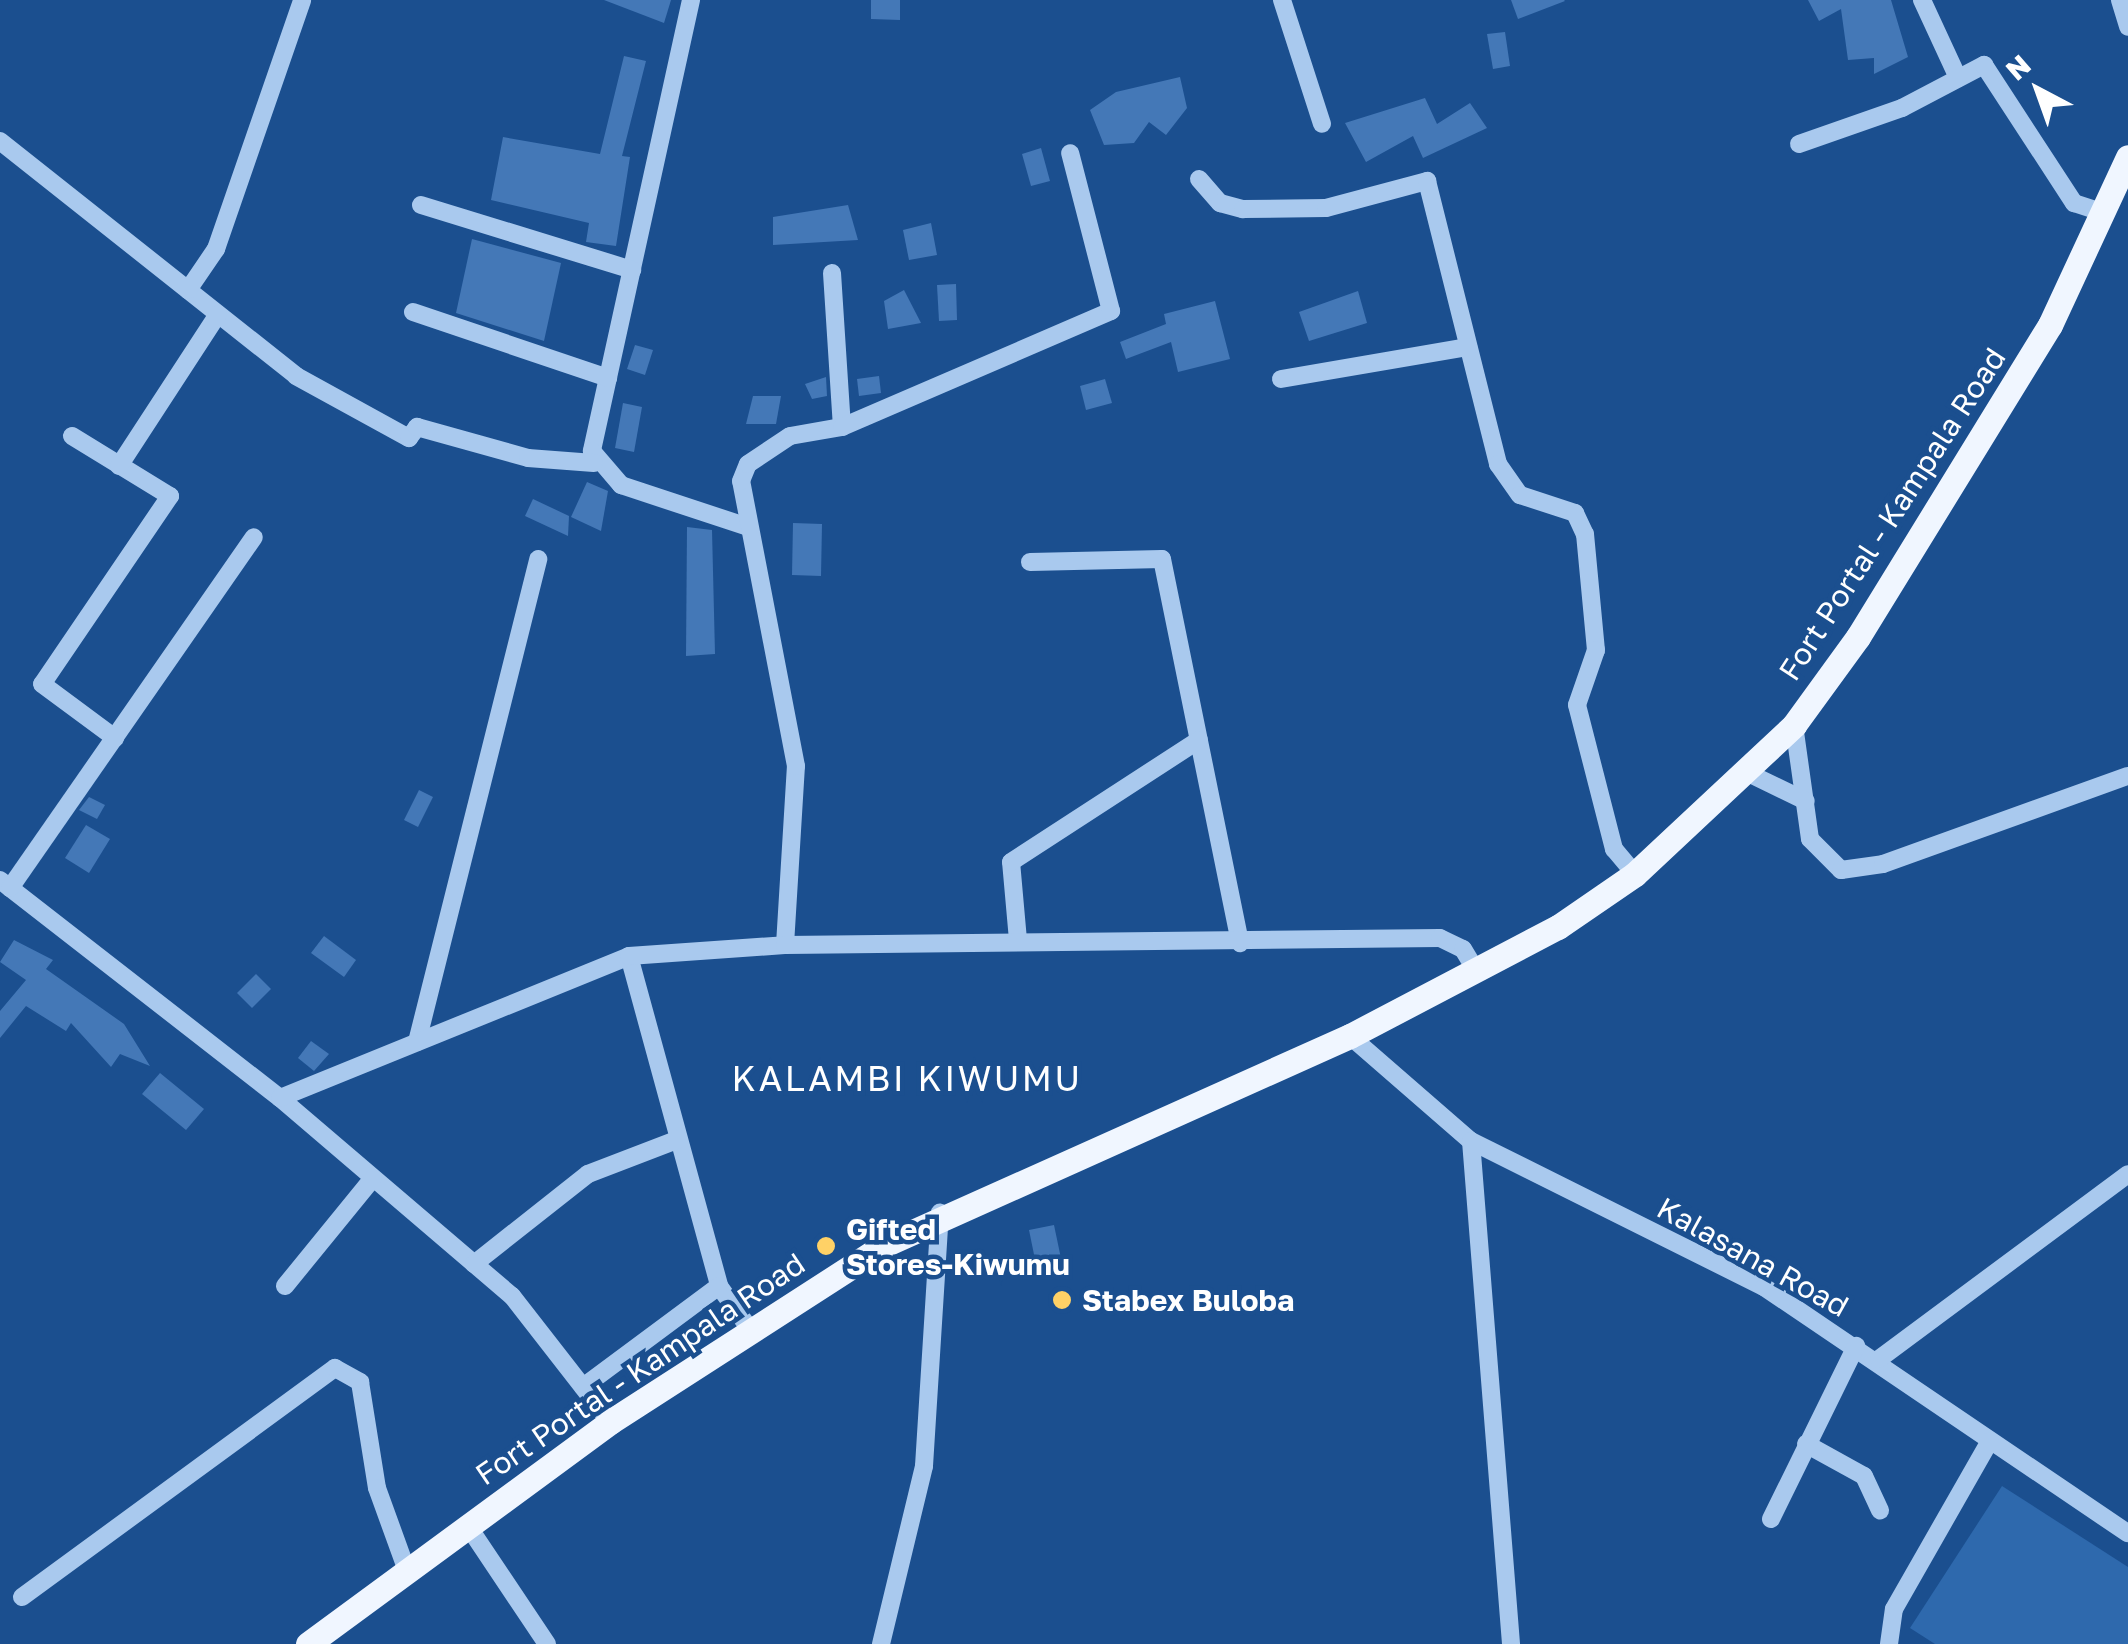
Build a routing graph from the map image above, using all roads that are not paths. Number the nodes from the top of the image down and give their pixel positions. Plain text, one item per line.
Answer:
1 (302, 0) edge
2 (691, 0) edge
3 (1282, 0) edge
4 (1922, 0) edge
5 (2120, 0) edge
6 (2128, 28) edge
7 (1958, 78) junction
8 (1322, 124) dead end
9 (0, 140) edge
10 (1798, 144) dead end
11 (1070, 153) dead end
12 (2128, 156) edge
13 (1199, 179) dead end
14 (421, 205) dead end
15 (2105, 213) junction
16 (632, 270) junction
17 (832, 273) dead end
18 (188, 290) junction
19 (414, 312) dead end
20 (218, 314) junction
21 (1468, 347) junction
22 (608, 378) junction
23 (1281, 379) dead end
24 (842, 427) junction
25 (72, 436) dead end
26 (594, 462) junction
27 (120, 466) junction
28 (748, 527) junction
29 (254, 537) dead end
30 (538, 560) dead end
31 (1030, 562) dead end
32 (1794, 725) junction
33 (115, 738) junction
34 (1200, 740) junction
35 (1748, 773) junction
36 (2128, 776) edge
37 (1806, 801) junction
38 (1635, 874) junction
39 (5, 884) edge
40 (1018, 940) junction
41 (1240, 944) junction
42 (784, 945) junction
43 (630, 956) junction
44 (1477, 972) junction
45 (1350, 1036) junction
46 (417, 1042) junction
47 (280, 1098) junction
48 (679, 1138) junction
49 (1471, 1141) junction
50 (2128, 1174) edge
51 (373, 1178) junction
52 (940, 1213) junction
53 (474, 1264) junction
54 (284, 1286) dead end
55 (719, 1286) junction
56 (749, 1328) junction
57 (1856, 1346) junction
58 (1879, 1359) junction
59 (583, 1387) junction
60 (610, 1422) junction
61 (1990, 1441) junction
62 (1806, 1444) junction
63 (1880, 1510) dead end
64 (1771, 1519) dead end
65 (468, 1526) junction
66 (2128, 1533) edge
67 (407, 1571) junction
68 (22, 1597) dead end
69 (308, 1644) edge
70 (546, 1644) edge
71 (881, 1644) edge
72 (1512, 1644) edge
73 (1889, 1644) edge

1 - 18 street
2 - 16 street
3 - 8 street
4 - 7 street
5 - 6 street
7 - 10 street
7 - 15 street
9 - 18 street
11 - 24 street
12 - 15 main road, Fort Portal - Kampala Road
13 - 21 street
14 - 16 street
15 - 32 main road, Fort Portal - Kampala Road
16 - 22 street
17 - 24 street
18 - 20 street
19 - 22 street
20 - 26 street
20 - 27 street
21 - 23 street
21 - 38 street
22 - 26 street
24 - 28 street
25 - 27 street
26 - 28 street
27 - 33 street
28 - 42 street
29 - 33 street
30 - 46 street
31 - 34 street
32 - 35 main road, Fort Portal - Kampala Road
32 - 37 street
33 - 39 street
34 - 40 street
34 - 41 street
35 - 37 street
35 - 38 main road, Fort Portal - Kampala Road
36 - 37 street
38 - 44 main road, Fort Portal - Kampala Road
39 - 47 street
40 - 41 street
40 - 42 street
41 - 44 street
42 - 43 street
43 - 46 street
43 - 48 street
44 - 45 main road, Fort Portal - Kampala Road
45 - 49 street, Kalasana Road
45 - 52 main road, Fort Portal - Kampala Road
46 - 47 street
47 - 51 street
48 - 53 street
48 - 55 street
49 - 57 street, Kalasana Road
49 - 72 street
50 - 58 street
51 - 53 street
51 - 54 street
52 - 56 main road, Fort Portal - Kampala Road
52 - 71 street
53 - 59 street
55 - 56 street
55 - 59 street
56 - 60 main road, Fort Portal - Kampala Road
57 - 58 street, Kalasana Road
57 - 62 street
58 - 61 street, Kalasana Road
59 - 60 street
60 - 65 main road, Fort Portal - Kampala Road
61 - 66 street, Kalasana Road
61 - 73 street
62 - 63 street
62 - 64 street
65 - 67 main road, Fort Portal - Kampala Road
65 - 70 street
67 - 68 street
67 - 69 main road, Fort Portal - Kampala Road

